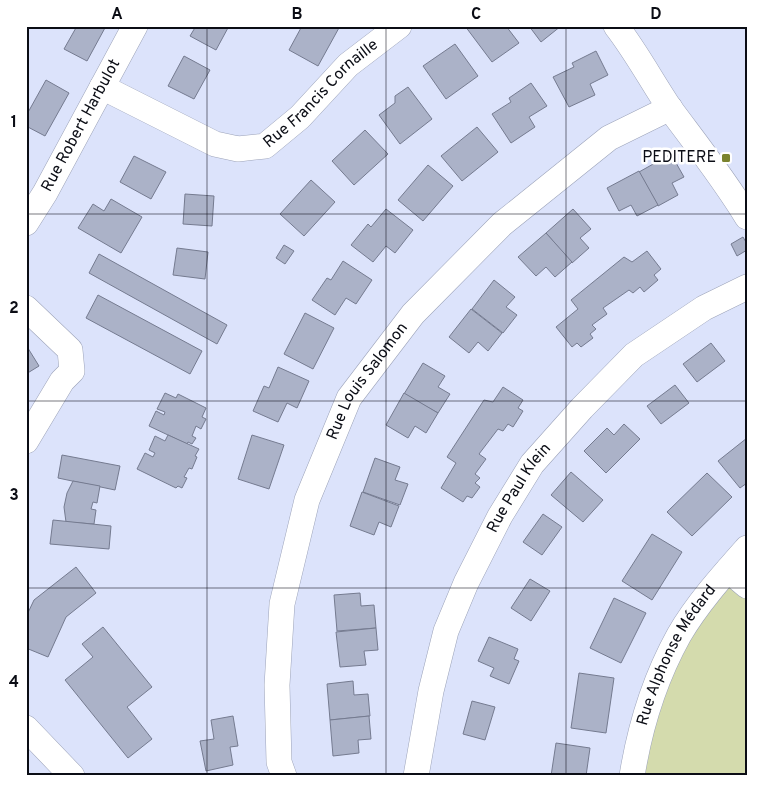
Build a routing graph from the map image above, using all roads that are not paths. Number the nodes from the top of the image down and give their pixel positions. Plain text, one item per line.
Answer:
1 (135, 26) edge
2 (399, 26) edge
3 (616, 26) edge
4 (102, 87) junction
5 (670, 108) junction
6 (747, 217) edge
7 (26, 223) edge
8 (747, 287) edge
9 (26, 308) edge
10 (26, 441) edge
11 (747, 548) edge
12 (728, 570) junction
13 (747, 586) edge
14 (26, 728) edge
15 (72, 776) edge
16 (284, 776) edge
17 (416, 776) edge
18 (632, 776) edge

1 - 4 street, Rue Robert Harbulot
2 - 4 street, Rue Francis Cornaille
3 - 5 street
4 - 7 street, Rue Robert Harbulot
5 - 6 street
5 - 16 street, Rue Louis Salomon
8 - 17 street, Rue Paul Klein
9 - 10 street
11 - 12 street, Rue Alphonse Médard
12 - 13 street
12 - 18 street, Rue Alphonse Médard
14 - 15 street

